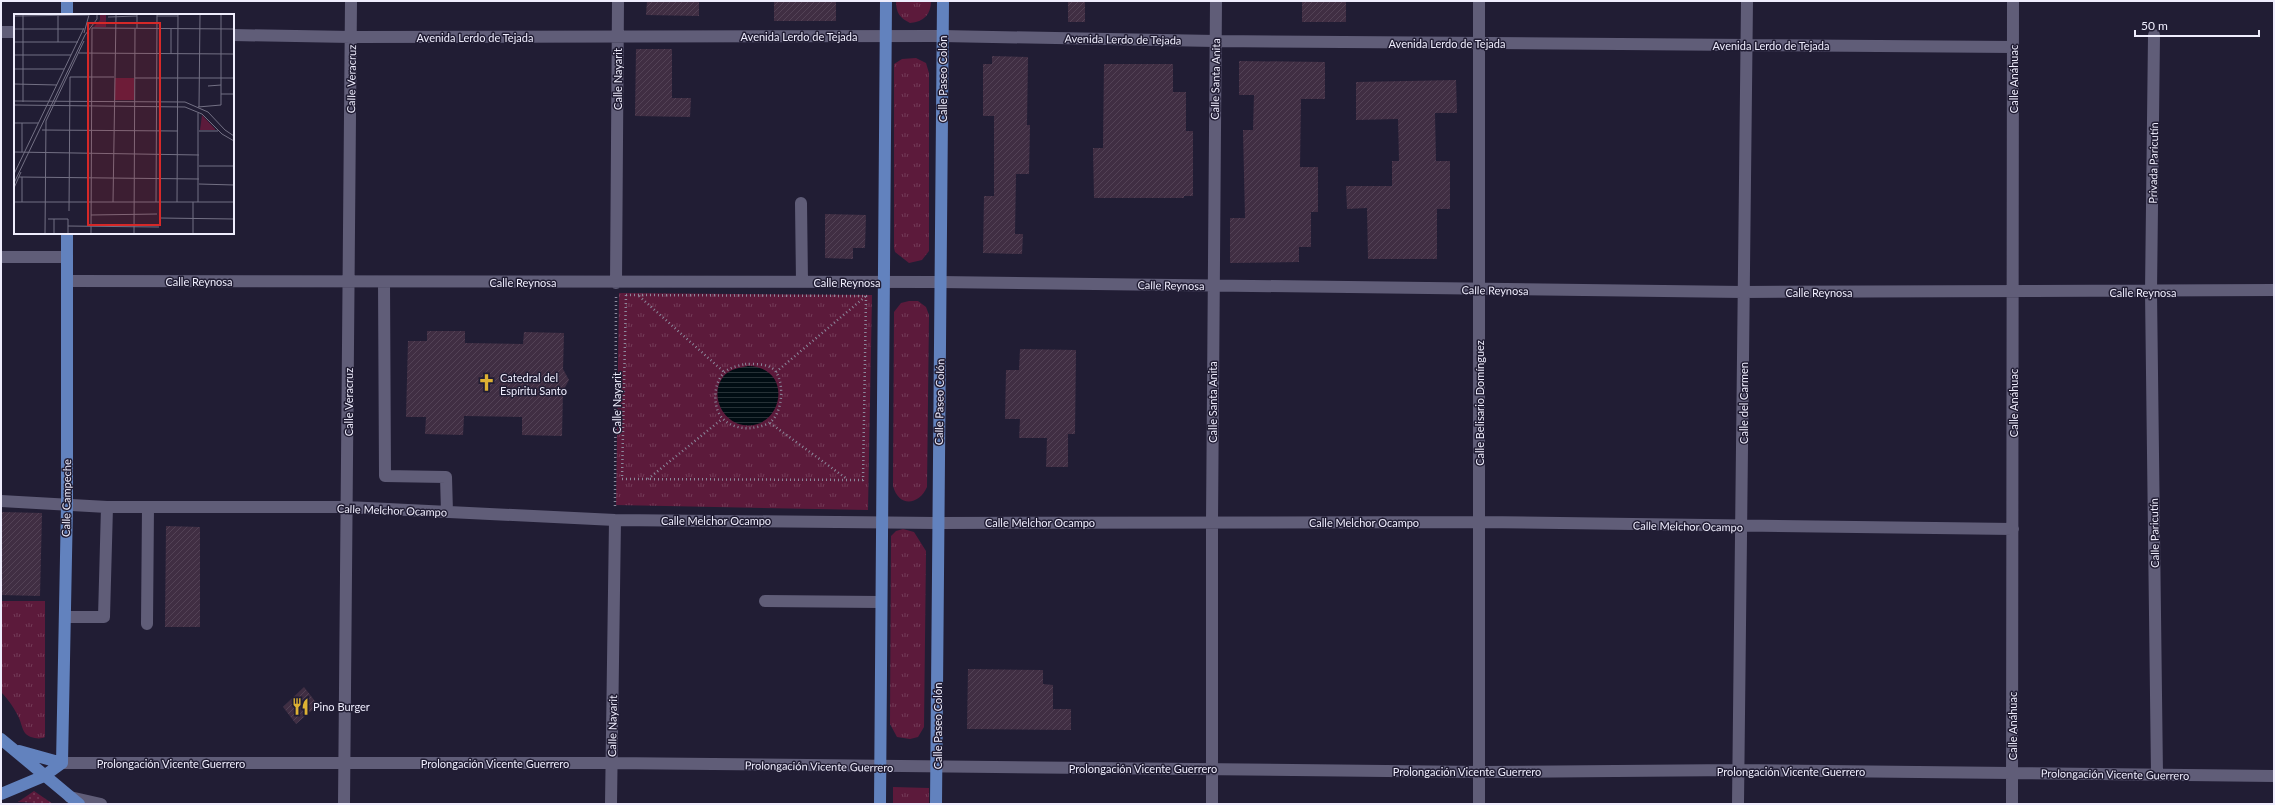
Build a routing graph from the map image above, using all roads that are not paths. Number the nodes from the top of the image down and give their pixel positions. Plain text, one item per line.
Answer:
1 (67, 1) edge
2 (351, 1) edge
3 (618, 1) edge
4 (886, 1) edge
5 (942, 1) edge
6 (1216, 1) edge
7 (1479, 1) edge
8 (1747, 1) edge
9 (2013, 1) edge
10 (67, 14) edge
11 (1, 32) edge
12 (14, 32) edge
13 (234, 35) edge
14 (2154, 35) dead end
15 (885, 36) junction
16 (942, 36) junction
17 (351, 37) junction
18 (618, 37) junction
19 (1216, 41) junction
20 (1479, 43) junction
21 (1746, 45) junction
22 (2013, 47) junction
23 (801, 203) dead end
24 (67, 234) edge
25 (1, 256) edge
26 (67, 257) junction
27 (67, 280) junction
28 (348, 282) junction
29 (384, 282) junction
30 (802, 282) junction
31 (883, 282) junction
32 (940, 282) junction
33 (616, 283) junction
34 (1213, 285) junction
35 (1479, 290) junction
36 (2274, 290) edge
37 (1743, 292) junction
38 (2013, 292) junction
39 (2151, 292) junction
40 (1, 501) edge
41 (67, 505) junction
42 (107, 507) junction
43 (148, 507) junction
44 (347, 507) junction
45 (447, 512) junction
46 (615, 520) junction
47 (882, 521) junction
48 (1212, 521) junction
49 (937, 522) junction
50 (1479, 522) junction
51 (1742, 526) junction
52 (2013, 529) junction
53 (765, 601) dead end
54 (880, 602) junction
55 (65, 617) junction
56 (147, 624) dead end
57 (1, 739) edge
58 (14, 750) junction
59 (345, 762) junction
60 (62, 763) junction
61 (611, 763) junction
62 (880, 766) junction
63 (937, 766) junction
64 (1213, 768) junction
65 (1738, 770) junction
66 (1479, 772) junction
67 (2012, 773) junction
68 (2157, 775) junction
69 (44, 776) junction
70 (2274, 776) edge
71 (1, 794) edge
72 (75, 800) edge
73 (101, 804) edge
74 (344, 804) edge
75 (611, 804) edge
76 (880, 804) edge
77 (936, 804) edge
78 (1212, 804) edge
79 (1479, 804) edge
80 (1738, 804) edge
81 (2012, 804) edge

1 - 10 main road
2 - 17 street, Calle Veracruz
3 - 18 street, Calle Nayarit
4 - 15 main road
5 - 16 main road, Calle Paseo Colón
6 - 19 street, Calle Santa Anita
7 - 20 street, Calle Belisario Domínguez
8 - 21 street, Calle del Carmen
9 - 22 street, Calle Anáhuac
11 - 12 street
13 - 17 street, Avenida Lerdo de Tejada
14 - 39 street, Privada Paricutín
15 - 16 street, Avenida Lerdo de Tejada
15 - 18 street, Avenida Lerdo de Tejada
15 - 31 main road
16 - 19 street, Avenida Lerdo de Tejada
16 - 32 main road, Calle Paseo Colón
17 - 18 street, Avenida Lerdo de Tejada
17 - 28 street, Calle Veracruz
18 - 33 street, Calle Nayarit
19 - 20 street, Avenida Lerdo de Tejada
19 - 34 street, Calle Santa Anita
20 - 21 street, Avenida Lerdo de Tejada
20 - 35 street, Calle Belisario Domínguez
21 - 22 street, Avenida Lerdo de Tejada
21 - 37 street, Calle del Carmen
22 - 38 street, Calle Anáhuac
23 - 30 street
24 - 26 main road, Calle Campeche
25 - 26 street
26 - 27 main road, Calle Campeche
27 - 28 street, Calle Reynosa
27 - 41 main road, Calle Campeche
28 - 29 street, Calle Reynosa
28 - 44 street, Calle Veracruz
29 - 33 street, Calle Reynosa
29 - 45 street
30 - 31 street, Calle Reynosa
30 - 33 street, Calle Reynosa
31 - 32 street, Calle Reynosa
31 - 47 main road
32 - 34 street, Calle Reynosa
32 - 49 main road, Calle Paseo Colón
34 - 35 street, Calle Reynosa
34 - 48 street, Calle Santa Anita
35 - 37 street, Calle Reynosa
35 - 50 street, Calle Belisario Domínguez
36 - 39 street, Calle Reynosa
37 - 38 street, Calle Reynosa
37 - 51 street, Calle del Carmen
38 - 39 street, Calle Reynosa
38 - 52 street, Calle Anáhuac
39 - 68 street, Calle Paricutín
40 - 41 street, Calle Melchor Ocampo
41 - 42 street, Calle Melchor Ocampo
41 - 55 main road, Calle Campeche
42 - 43 street, Calle Melchor Ocampo
42 - 55 street
43 - 44 street, Calle Melchor Ocampo
43 - 56 street
44 - 45 street, Calle Melchor Ocampo
44 - 59 street, Calle Veracruz
45 - 46 street, Calle Melchor Ocampo
46 - 47 street, Calle Melchor Ocampo
46 - 61 street, Calle Nayarit
47 - 49 street, Calle Melchor Ocampo
47 - 54 main road
48 - 49 street, Calle Melchor Ocampo
48 - 50 street, Calle Melchor Ocampo
48 - 64 street, Calle Santa Anita
49 - 63 main road, Calle Paseo Colón
50 - 51 street, Calle Melchor Ocampo
50 - 66 street, Calle Belisario Domínguez
51 - 52 street, Calle Melchor Ocampo
51 - 65 street, Calle del Carmen
52 - 67 street, Calle Anáhuac
53 - 54 street
54 - 62 main road
55 - 60 main road, Calle Campeche
57 - 58 main road
58 - 60 main road, Prolongación Vicente Guerrero
58 - 69 main road
59 - 60 street, Prolongación Vicente Guerrero
59 - 61 street, Prolongación Vicente Guerrero
59 - 74 street, Calle Veracruz
60 - 69 main road
61 - 62 street, Prolongación Vicente Guerrero
61 - 75 street, Calle Nayarit
62 - 63 street, Prolongación Vicente Guerrero
62 - 76 main road
63 - 64 street, Prolongación Vicente Guerrero
63 - 77 main road, Calle Paseo Colón
64 - 66 street, Prolongación Vicente Guerrero
64 - 78 street, Calle Santa Anita
65 - 66 street, Prolongación Vicente Guerrero
65 - 67 street, Prolongación Vicente Guerrero
65 - 80 street, Calle del Carmen
66 - 79 street, Calle Belisario Domínguez
67 - 68 street, Prolongación Vicente Guerrero
67 - 81 street, Calle Anáhuac
68 - 70 street, Prolongación Vicente Guerrero
69 - 71 main road
69 - 72 main road
72 - 73 street

